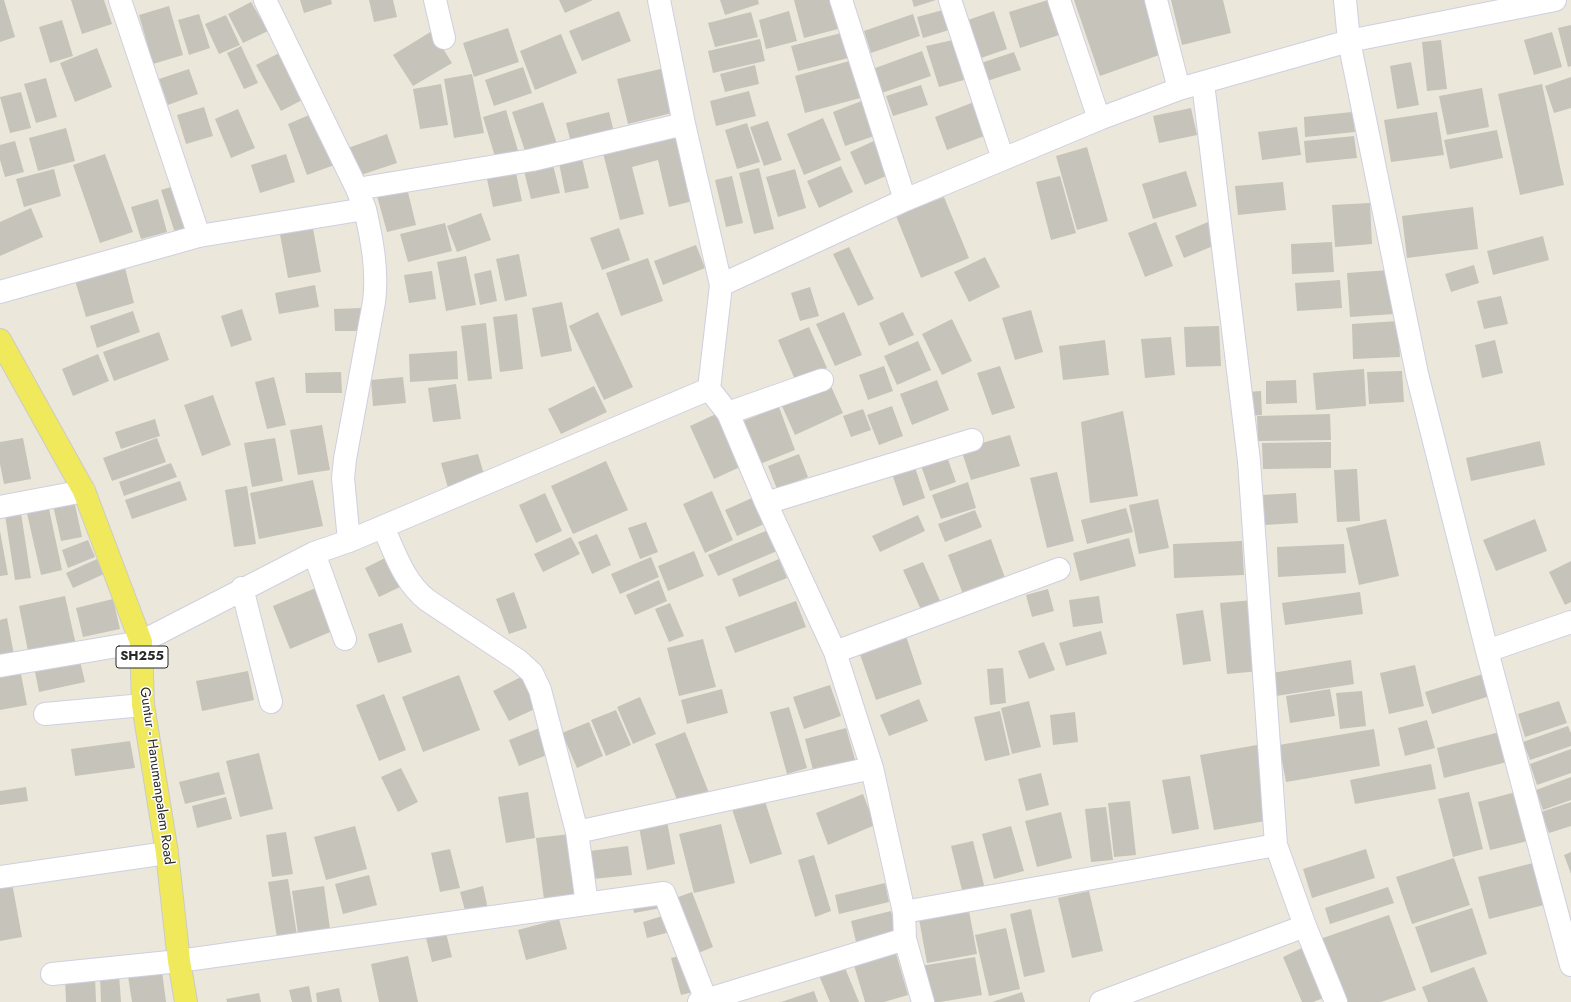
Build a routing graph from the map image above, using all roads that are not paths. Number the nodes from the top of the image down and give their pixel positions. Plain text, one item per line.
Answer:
1 (120, 0) edge
2 (265, 0) edge
3 (435, 0) edge
4 (659, 0) edge
5 (841, 0) edge
6 (950, 0) edge
7 (1059, 0) edge
8 (1156, 0) edge
9 (1345, 0) edge
10 (1555, 0) edge
11 (444, 38) dead end
12 (1349, 41) junction
13 (1203, 83) junction
14 (1179, 89) junction
15 (1099, 118) junction
16 (684, 124) junction
17 (1003, 159) junction
18 (357, 189) junction
19 (905, 200) junction
20 (365, 209) junction
21 (199, 236) junction
22 (721, 285) junction
23 (0, 292) edge
24 (0, 340) edge
25 (6, 367) edge
26 (822, 380) dead end
27 (709, 389) junction
28 (728, 413) junction
29 (972, 440) dead end
30 (84, 491) junction
31 (766, 503) junction
32 (0, 507) edge
33 (383, 527) junction
34 (349, 541) junction
35 (314, 553) junction
36 (1059, 568) dead end
37 (242, 588) junction
38 (1571, 622) edge
39 (344, 639) dead end
40 (142, 642) junction
41 (1487, 651) junction
42 (835, 652) junction
43 (0, 666) edge
44 (271, 702) dead end
45 (143, 705) junction
46 (45, 714) dead end
47 (872, 768) junction
48 (577, 832) junction
49 (1276, 845) junction
50 (167, 853) junction
51 (0, 877) edge
52 (586, 904) junction
53 (904, 912) junction
54 (1305, 926) junction
55 (905, 939) junction
56 (179, 961) junction
57 (1571, 965) edge
58 (52, 974) dead end
59 (702, 1001) edge
60 (186, 1002) edge
61 (923, 1002) edge
62 (1101, 1002) edge
63 (1336, 1002) edge

1 - 21 street
2 - 18 street
3 - 11 street
4 - 16 street
5 - 19 street
6 - 17 street
7 - 15 street
8 - 14 street
9 - 12 street
10 - 12 street
12 - 13 street
12 - 41 street
13 - 14 street
13 - 49 street
14 - 15 street
15 - 17 street
16 - 18 street
16 - 22 street
17 - 19 street
18 - 20 street
19 - 22 street
20 - 21 street
20 - 34 street
21 - 23 street
22 - 27 street
24 - 25 main road, Guntur - Hanumanpalem Road / SH255
25 - 30 main road, Guntur - Hanumanpalem Road / SH255
26 - 28 street
27 - 28 street
27 - 33 street
28 - 31 street
29 - 31 street
30 - 32 street
30 - 40 main road, Guntur - Hanumanpalem Road / SH255
31 - 42 street
33 - 34 street
33 - 48 street
34 - 35 street
35 - 37 street
35 - 39 street
36 - 42 street
37 - 40 street
37 - 44 street
38 - 41 street
40 - 43 street
40 - 45 main road, Guntur - Hanumanpalem Road / SH255
41 - 57 street
42 - 47 street
45 - 46 street
45 - 50 main road, Guntur - Hanumanpalem Road / SH255
47 - 48 street
47 - 53 street
48 - 52 street
49 - 53 street
49 - 54 street
50 - 51 street
50 - 56 main road, Guntur - Hanumanpalem Road / SH255
52 - 56 street
52 - 59 street
53 - 55 street
54 - 62 street
54 - 63 street
55 - 59 street
55 - 61 street
56 - 58 street
56 - 60 main road, Guntur - Hanumanpalem Road / SH255

